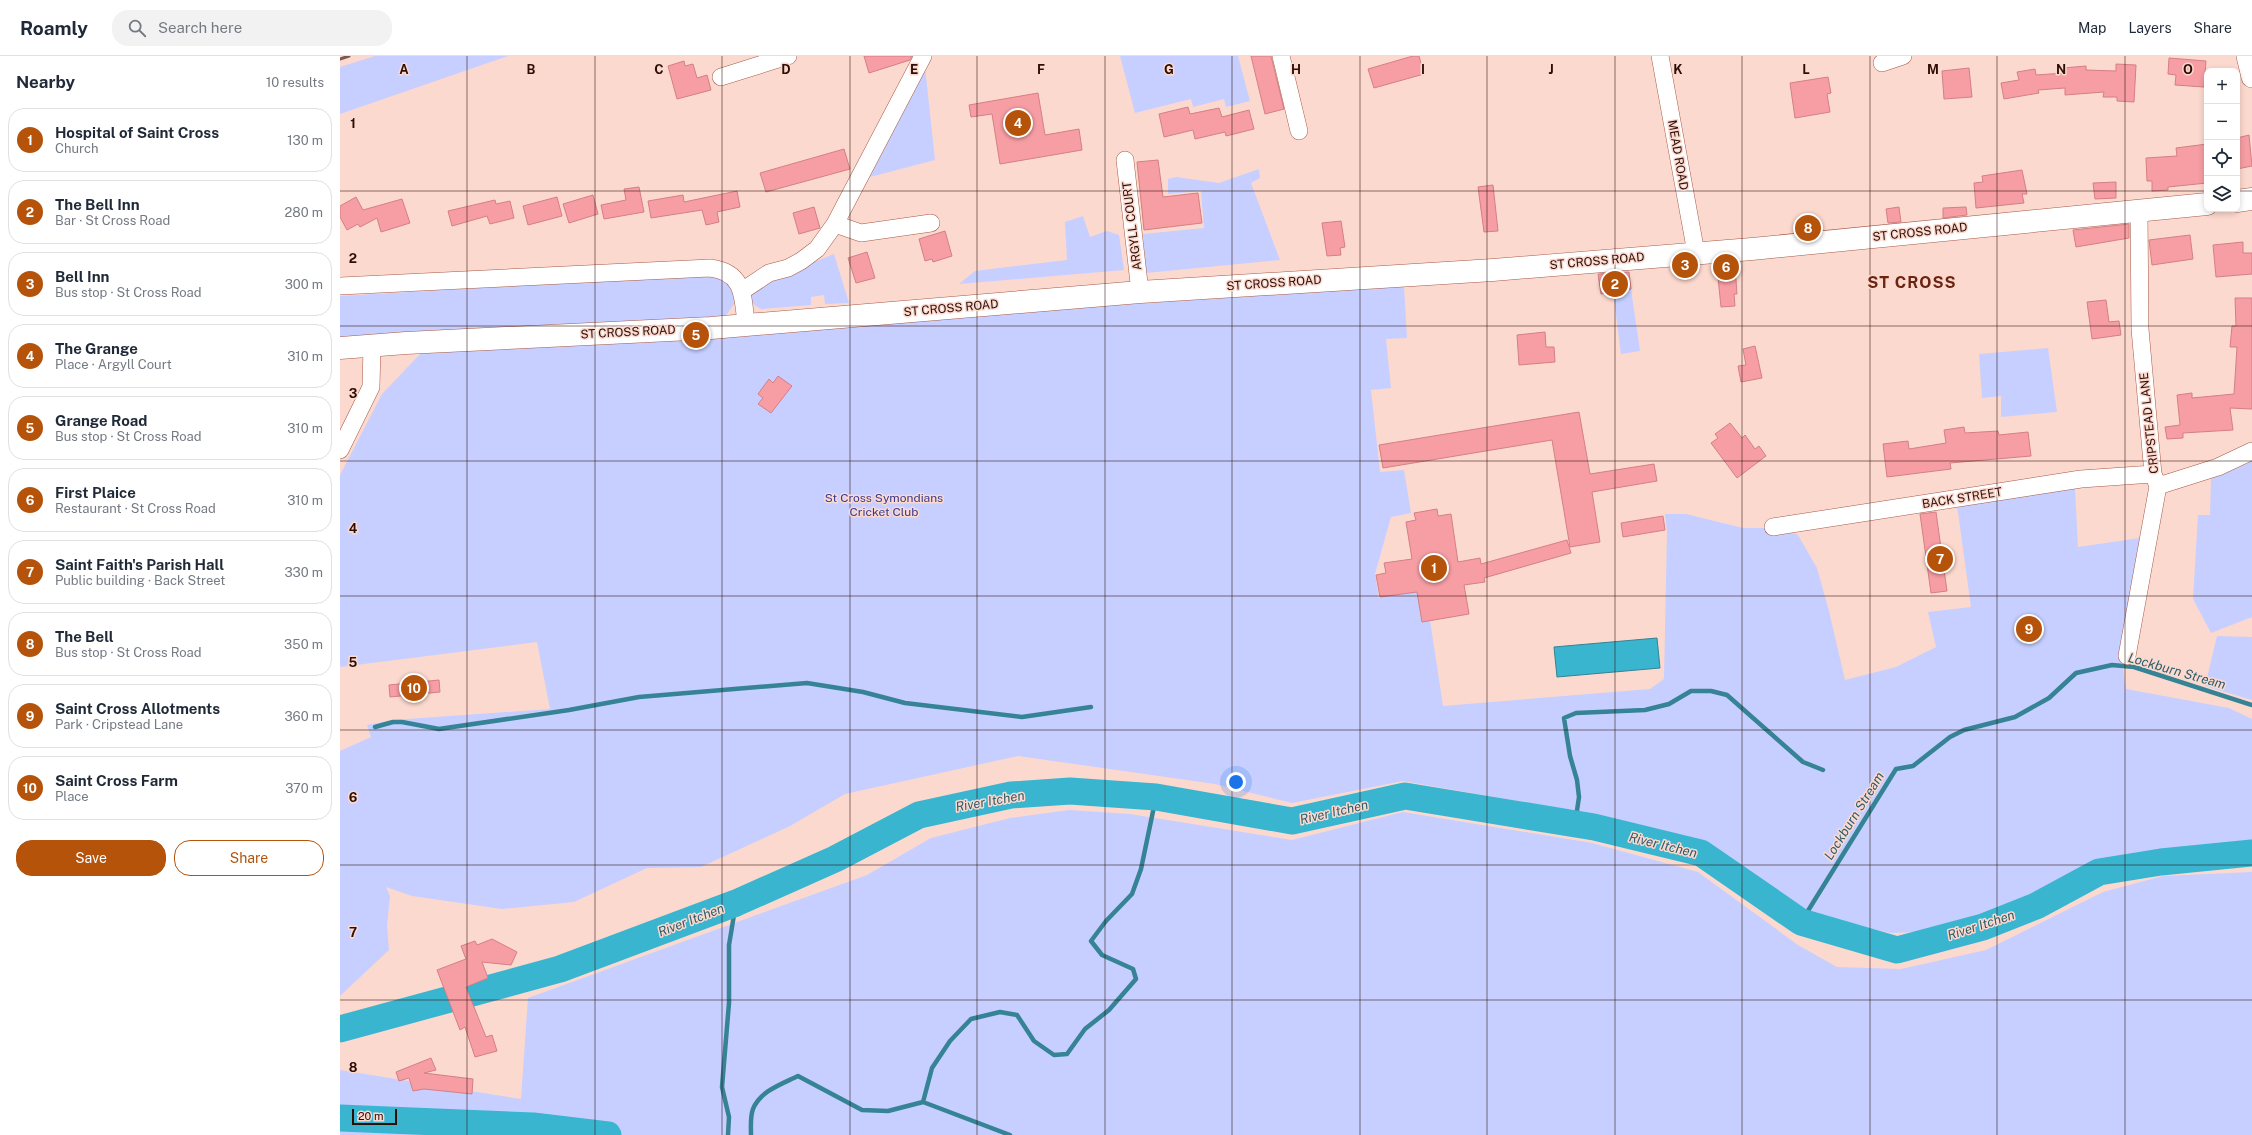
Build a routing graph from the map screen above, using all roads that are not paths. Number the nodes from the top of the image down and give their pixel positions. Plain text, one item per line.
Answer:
1 (788, 56) edge
2 (923, 56) edge
3 (1280, 56) edge
4 (1660, 56) edge
5 (1903, 56) edge
6 (2247, 56) edge
7 (1882, 63) dead end
8 (721, 77) dead end
9 (2252, 78) edge
10 (1299, 131) dead end
11 (1125, 160) dead end
12 (2252, 199) edge
13 (2240, 201) edge
14 (2204, 204) edge
15 (2139, 211) junction
16 (931, 223) dead end
17 (834, 224) junction
18 (1696, 253) junction
19 (340, 286) edge
20 (742, 291) junction
21 (1140, 292) junction
22 (746, 324) junction
23 (372, 346) junction
24 (340, 348) edge
25 (340, 450) edge
26 (2252, 451) edge
27 (2155, 480) junction
28 (1773, 527) dead end
29 (2127, 656) dead end

1 - 8 street
2 - 17 street
3 - 10 street
4 - 18 street, MEAD ROAD
5 - 7 street
6 - 9 street
11 - 21 street, ARGYLL COURT
12 - 13 main road
14 - 15 main road, ST CROSS ROAD
15 - 18 main road, ST CROSS ROAD
15 - 27 street, CRIPSTEAD LANE
16 - 17 street
17 - 20 street
18 - 21 main road, ST CROSS ROAD
19 - 20 street
20 - 22 street
21 - 22 main road, ST CROSS ROAD
22 - 23 main road, ST CROSS ROAD
23 - 24 main road, ST CROSS ROAD
23 - 25 street
26 - 27 street, BACK STREET
27 - 28 street, BACK STREET
27 - 29 street, CRIPSTEAD LANE

